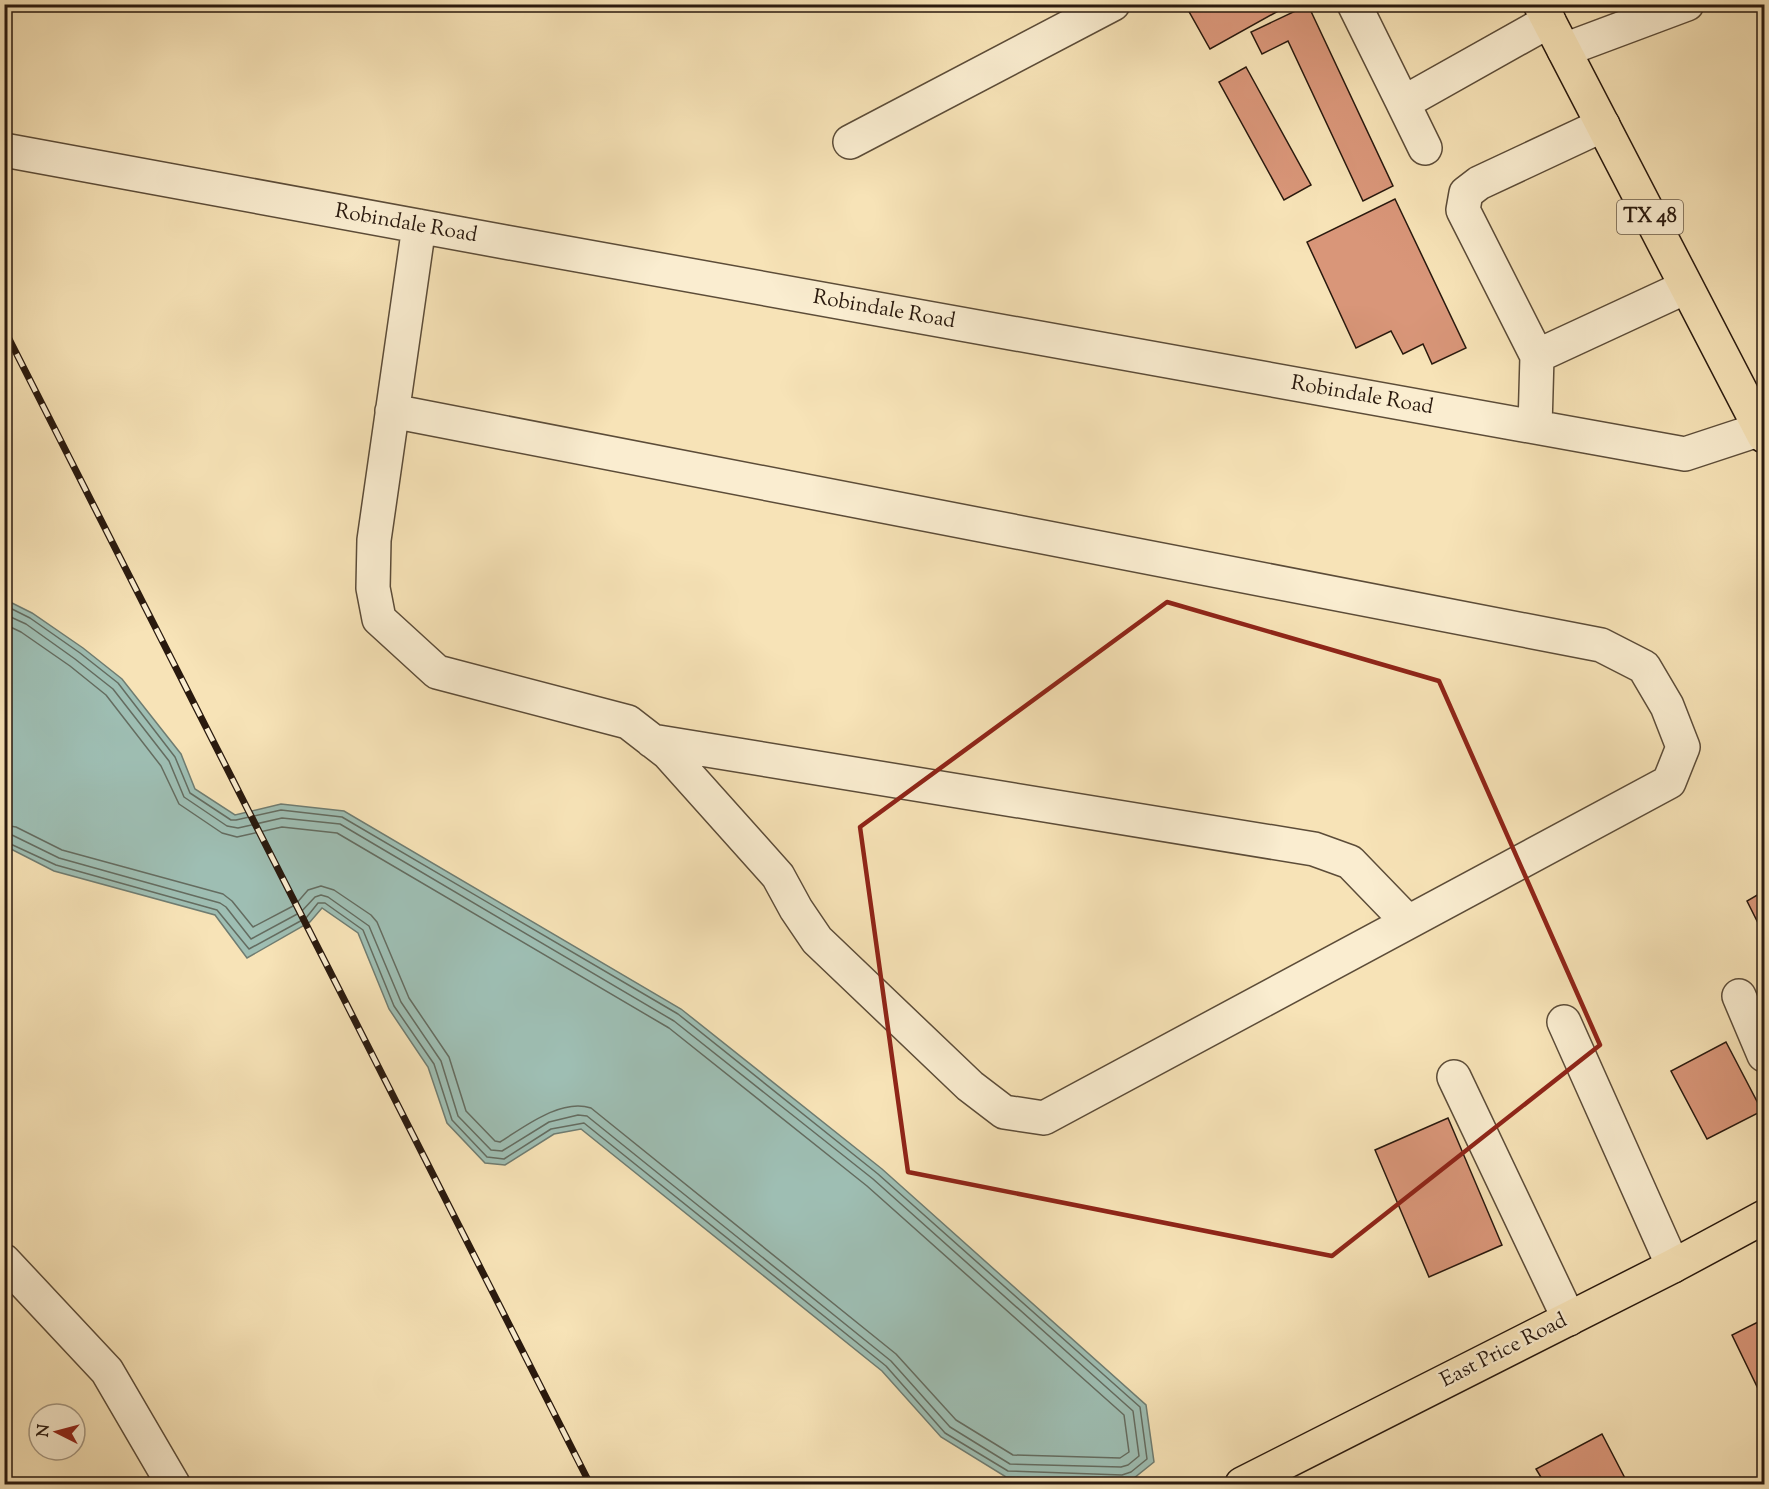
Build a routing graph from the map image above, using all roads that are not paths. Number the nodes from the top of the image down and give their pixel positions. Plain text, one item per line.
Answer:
1 (1113, 4) edge
2 (1354, 4) edge
3 (1687, 4) edge
4 (1545, 13) edge
5 (1564, 50) junction
6 (1403, 103) junction
7 (1603, 125) junction
8 (850, 142) dead end
9 (1425, 148) dead end
10 (4, 150) edge
11 (419, 226) junction
12 (1686, 287) junction
13 (1537, 356) junction
14 (392, 411) junction
15 (1535, 427) junction
16 (1763, 431) edge
17 (652, 741) junction
18 (1408, 922) junction
19 (1739, 996) dead end
20 (1564, 1022) dead end
21 (1764, 1055) edge
22 (1454, 1077) dead end
23 (1764, 1217) edge
24 (4, 1261) edge
25 (1673, 1266) junction
26 (1569, 1319) junction
27 (173, 1485) edge
28 (1242, 1485) edge

1 - 8 street
2 - 6 street
3 - 5 street
4 - 5 main road, TX 48
4 - 6 street
5 - 7 main road, TX 48
6 - 9 street
7 - 12 main road, TX 48
7 - 13 street
10 - 11 street, Robindale Road
11 - 14 street
11 - 15 street, Robindale Road
12 - 13 street
12 - 16 main road, TX 48
13 - 15 street
14 - 17 street
14 - 18 street
15 - 16 street, Robindale Road
17 - 18 street
17 - 18 street
19 - 21 street
20 - 25 street
22 - 26 street
23 - 25 main road, East Price Road
24 - 27 street
25 - 26 main road, East Price Road
26 - 28 main road, East Price Road

